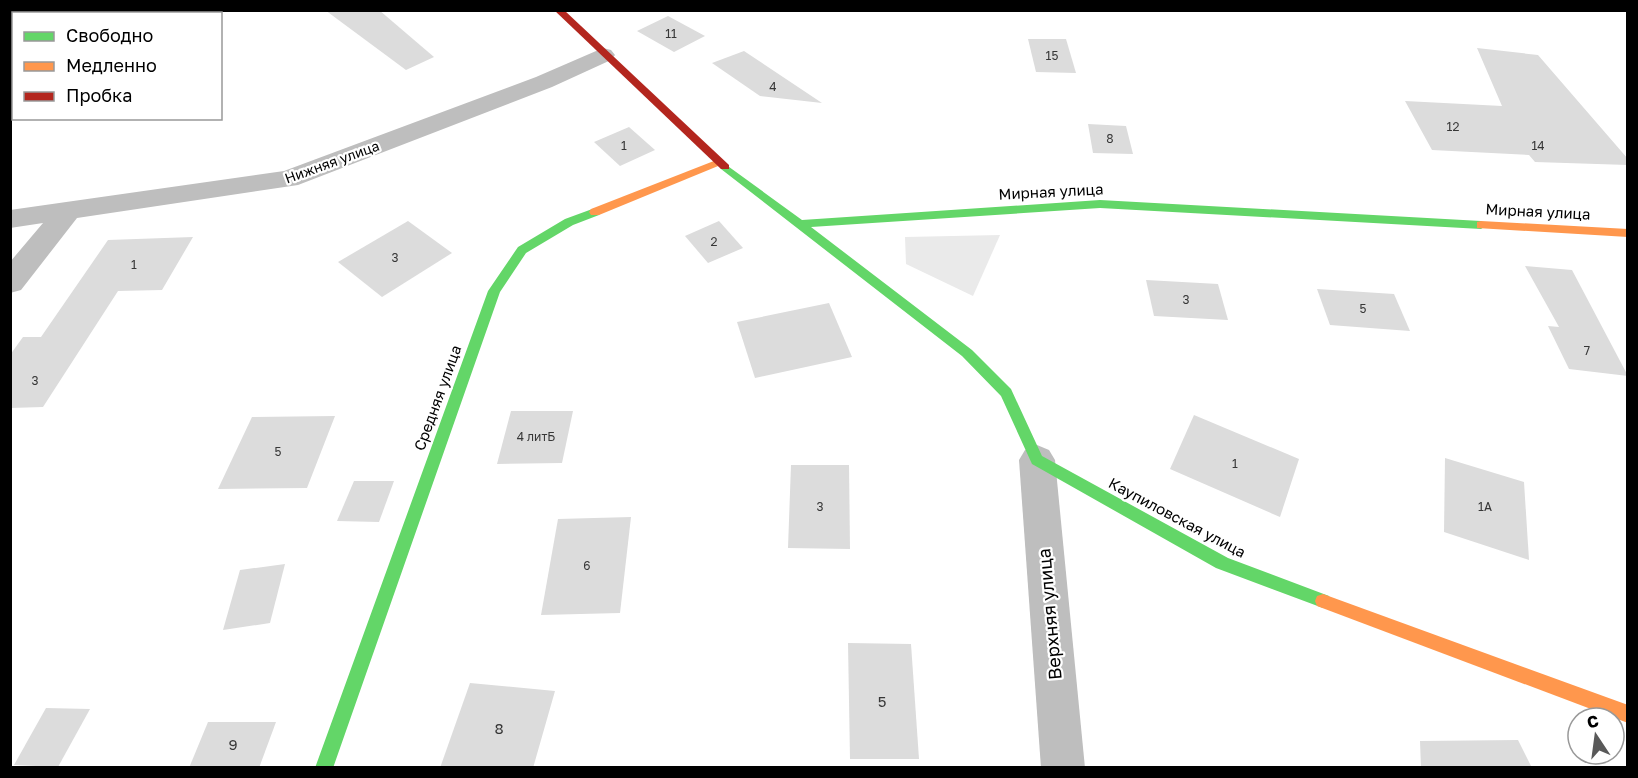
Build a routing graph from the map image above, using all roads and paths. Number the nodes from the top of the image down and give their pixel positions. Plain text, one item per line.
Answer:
1 (558, 10) edge
2 (603, 55) junction
3 (719, 162) junction
4 (68, 211) junction
5 (10, 219) edge
6 (799, 224) junction
7 (1628, 233) edge
8 (10, 283) edge
9 (1036, 460) junction
10 (1628, 714) edge
11 (324, 768) edge
12 (1063, 768) edge

1 - 2 street
2 - 3 street
2 - 4 street, Нижняя улица
3 - 6 street
3 - 11 street, Средняя улица
4 - 5 street, Нижняя улица
4 - 8 street
6 - 7 street, Мирная улица
6 - 9 street
9 - 10 street, Каупиловская улица
9 - 12 street, Верхняя улица

